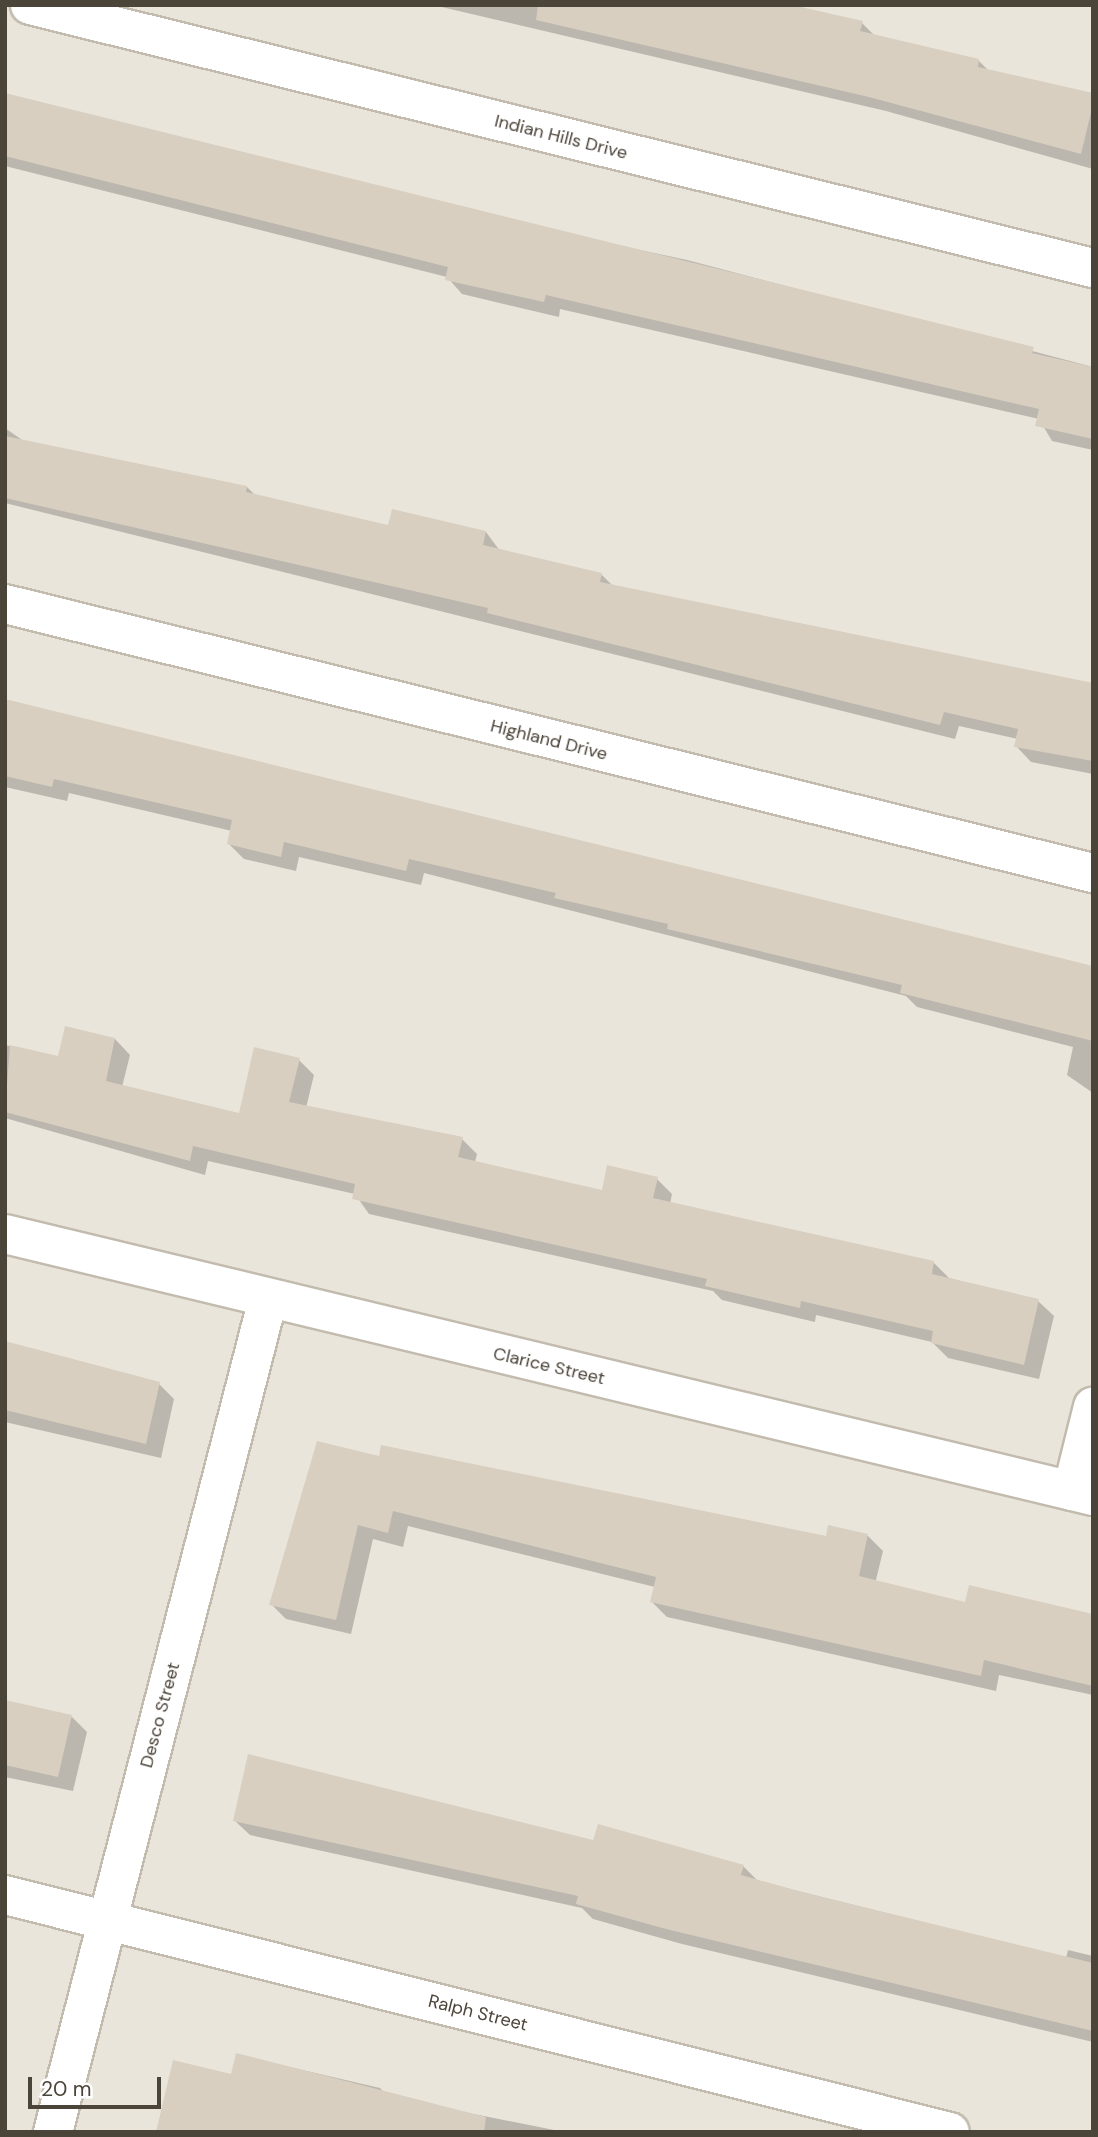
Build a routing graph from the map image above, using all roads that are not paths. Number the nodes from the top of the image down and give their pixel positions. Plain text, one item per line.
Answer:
1 (30, 5) edge
2 (1093, 268) edge
3 (5, 604) edge
4 (1093, 873) edge
5 (5, 1234) edge
6 (268, 1299) junction
7 (1093, 1406) edge
8 (1082, 1494) edge
9 (5, 1895) edge
10 (106, 1920) junction
11 (53, 2132) edge
12 (950, 2132) edge

1 - 2 street, Indian Hills Drive
3 - 4 street, Highland Drive
5 - 6 street, Clarice Street
6 - 8 street, Clarice Street
6 - 10 street, Desco Street
7 - 8 street
9 - 10 street, Ralph Street
10 - 11 street, Desco Street
10 - 12 street, Ralph Street

